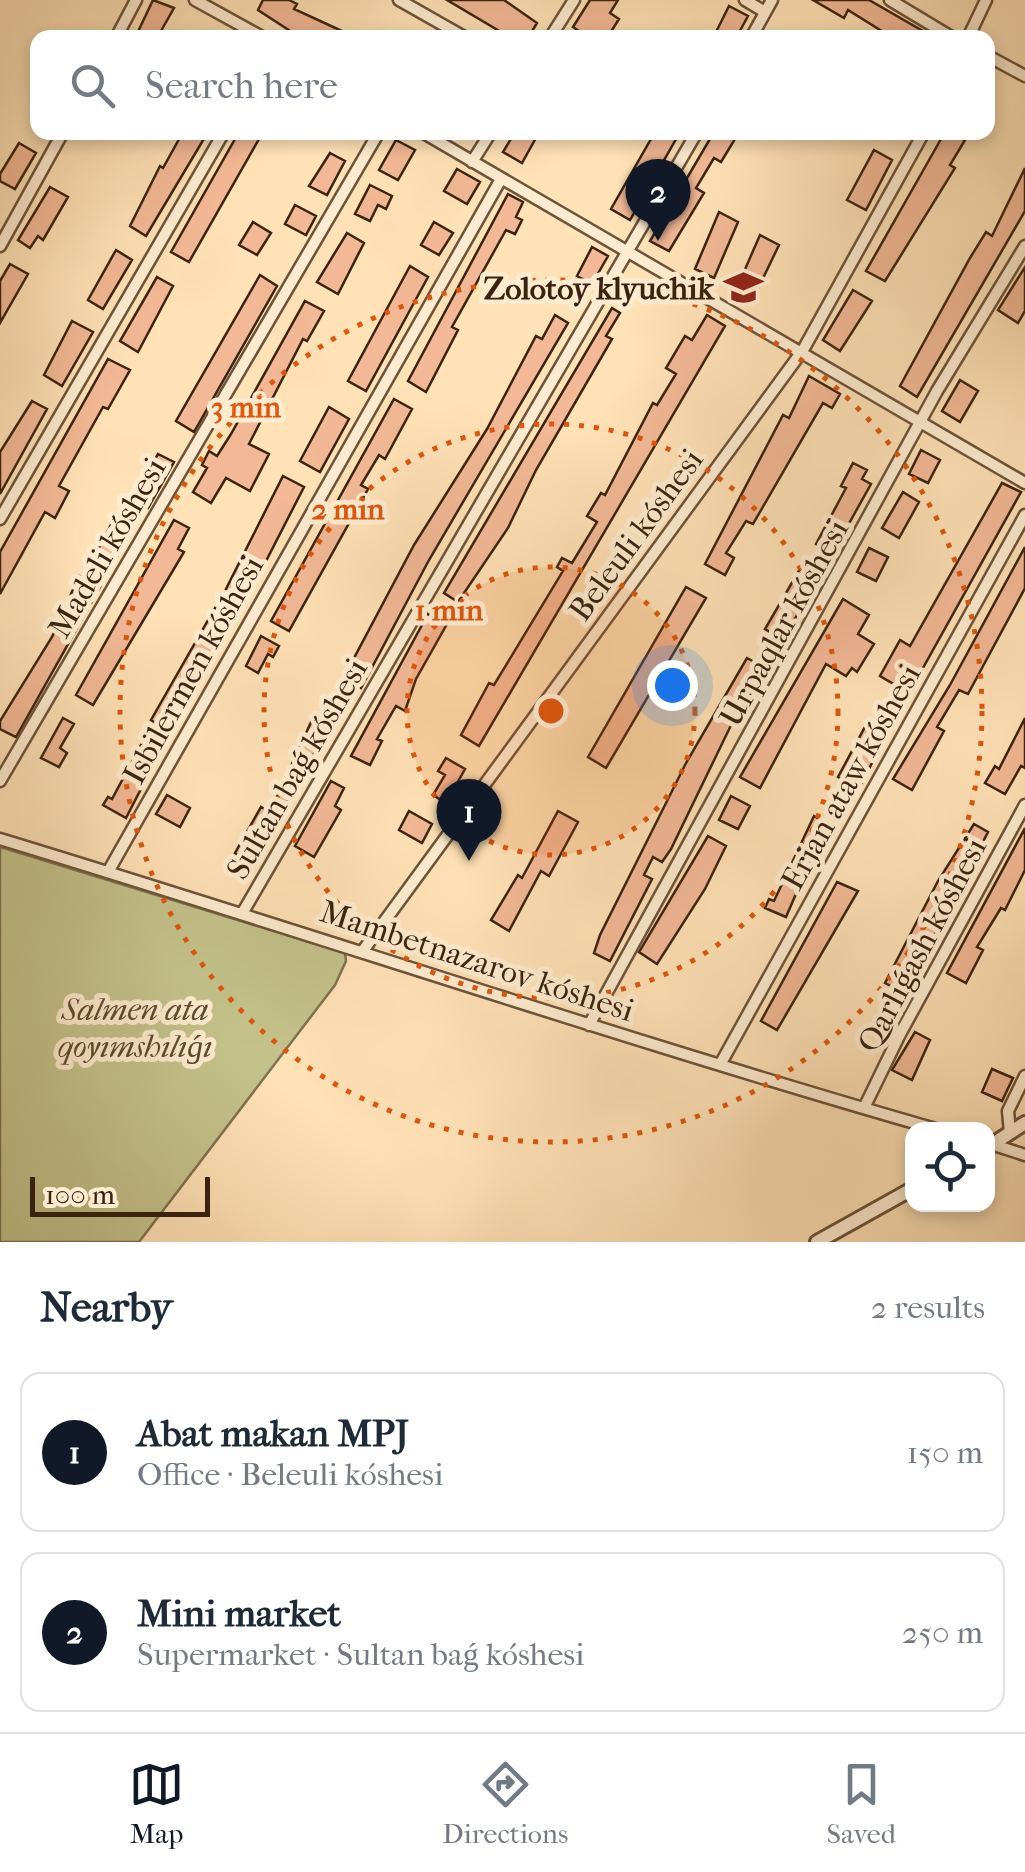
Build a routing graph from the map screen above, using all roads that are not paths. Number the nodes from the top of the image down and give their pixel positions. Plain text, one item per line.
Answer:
1 (136, 0) edge
2 (195, 0) edge
3 (399, 0) edge
4 (574, 0) edge
5 (745, 0) edge
6 (772, 0) edge
7 (890, 0) edge
8 (986, 0) edge
9 (765, 12) junction
10 (120, 30) edge
11 (249, 30) edge
12 (452, 30) edge
13 (555, 30) edge
14 (755, 30) edge
15 (940, 30) edge
16 (972, 30) edge
17 (995, 60) edge
18 (1025, 76) edge
19 (59, 140) edge
20 (219, 140) edge
21 (374, 140) edge
22 (435, 140) edge
23 (486, 140) edge
24 (692, 140) edge
25 (920, 140) edge
26 (472, 162) junction
27 (501, 180) junction
28 (0, 246) edge
29 (1025, 246) edge
30 (629, 252) junction
31 (803, 350) junction
32 (923, 424) junction
33 (1025, 483) edge
34 (1025, 515) edge
35 (0, 519) edge
36 (0, 781) edge
37 (1025, 805) edge
38 (0, 839) edge
39 (108, 872) junction
40 (243, 912) junction
41 (362, 952) junction
42 (589, 1025) junction
43 (721, 1063) junction
44 (1025, 1076) edge
45 (864, 1108) junction
46 (911, 1122) edge
47 (1025, 1122) edge
48 (1010, 1133) junction
49 (995, 1142) edge
50 (995, 1147) edge
51 (1025, 1155) edge
52 (905, 1192) edge
53 (817, 1242) edge

1 - 10 street
2 - 11 street
3 - 12 street
4 - 13 street
5 - 9 street
6 - 9 street
7 - 15 street
8 - 16 street
9 - 14 street
17 - 18 street
19 - 28 street
20 - 35 street
21 - 36 street, Madeli kóshesi
22 - 26 street
23 - 26 street
24 - 30 street, Sultan baǵ kóshesi
25 - 31 street, Beleuli kóshesi
26 - 27 street
27 - 30 street
27 - 39 street, Isbilermen kóshesi
29 - 32 street, Urpaqlar kóshesi
30 - 31 street
30 - 40 street, Sultan baǵ kóshesi
31 - 32 street
31 - 41 street, Beleuli kóshesi
32 - 33 street
32 - 42 street, Urpaqlar kóshesi
34 - 43 street, Erjan ataw kóshesi
37 - 45 street, Qarlıǵash kóshesi
38 - 39 street, Mambetnazarov kóshesi
39 - 40 street, Mambetnazarov kóshesi
40 - 41 street, Mambetnazarov kóshesi
41 - 42 street, Mambetnazarov kóshesi
42 - 43 street, Mambetnazarov kóshesi
43 - 45 street, Mambetnazarov kóshesi
44 - 48 street
45 - 46 street, Mambetnazarov kóshesi
47 - 48 street
48 - 49 street
50 - 51 street
52 - 53 street

